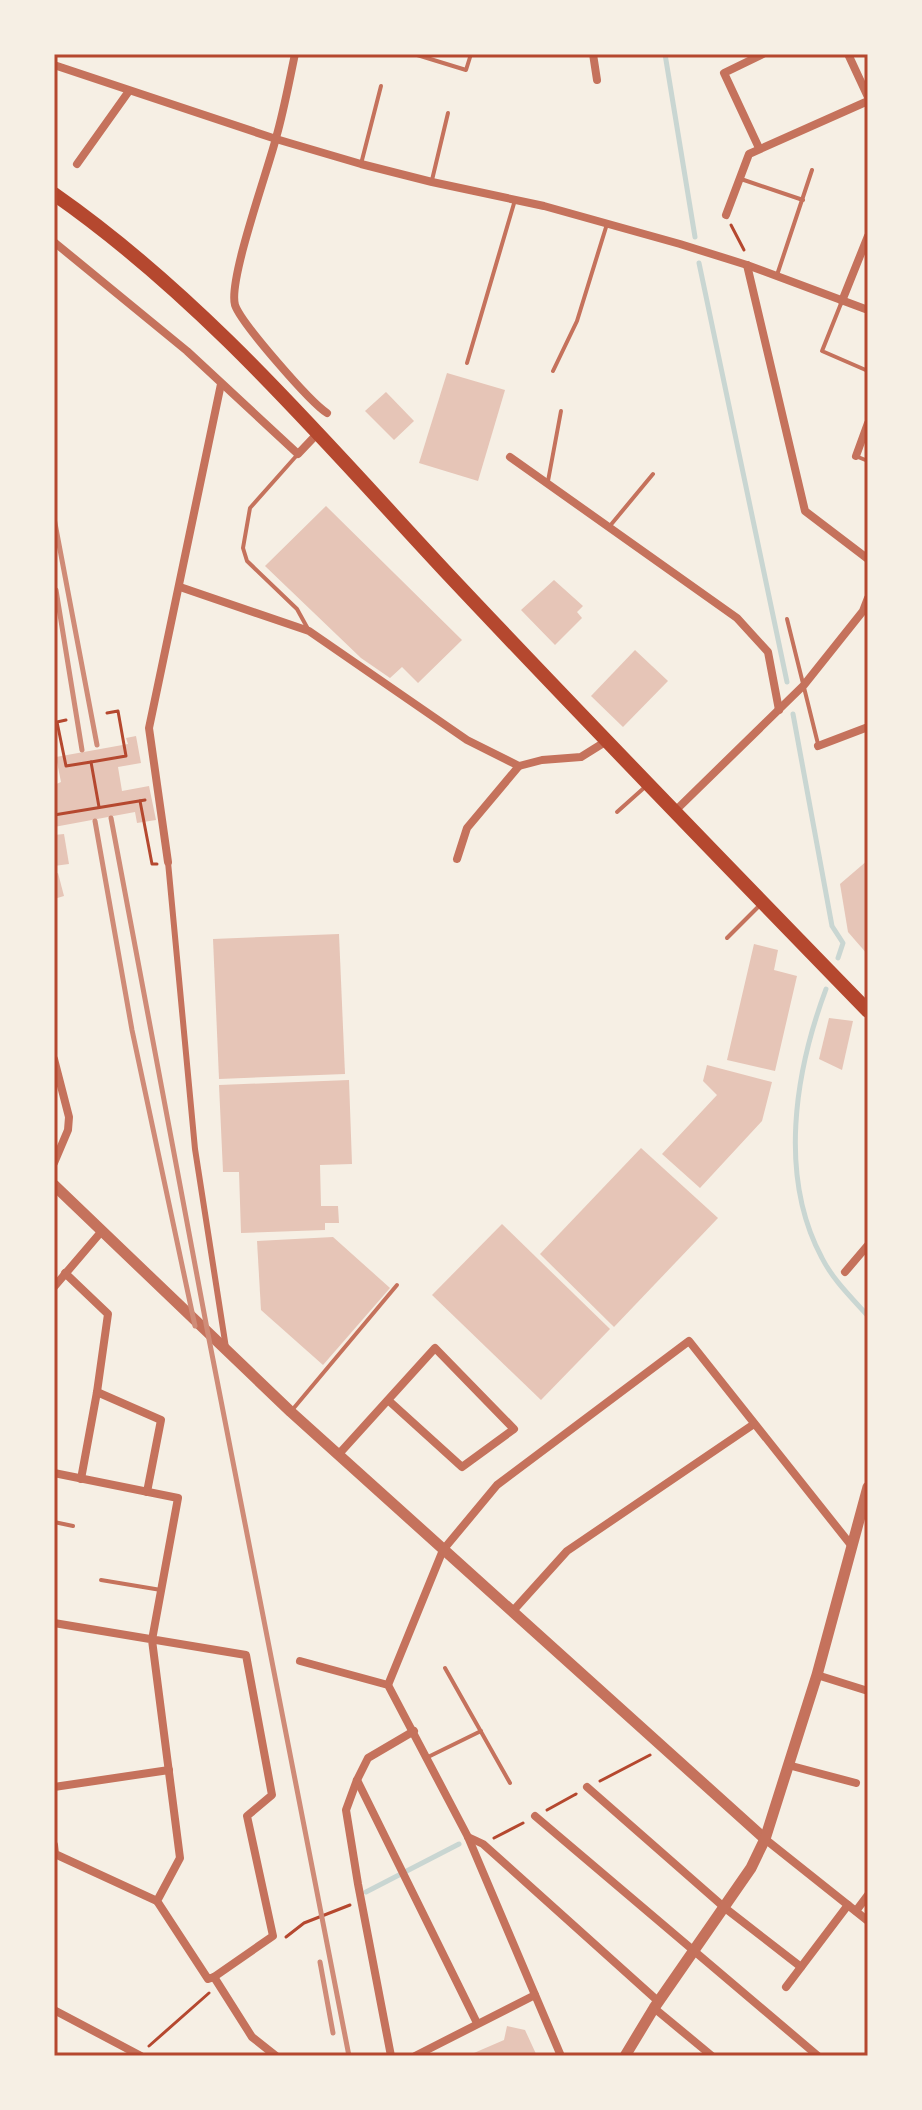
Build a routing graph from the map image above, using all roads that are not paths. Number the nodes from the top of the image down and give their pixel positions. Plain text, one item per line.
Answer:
1 (295, 54) edge
2 (414, 54) edge
3 (471, 54) edge
4 (593, 54) edge
5 (763, 54) edge
6 (848, 54) edge
7 (54, 65) edge
8 (597, 80) dead end
9 (381, 86) dead end
10 (129, 91) junction
11 (868, 99) edge
12 (448, 113) dead end
13 (276, 139) junction
14 (759, 148) junction
15 (77, 164) dead end
16 (361, 164) junction
17 (812, 170) dead end
18 (739, 178) junction
19 (432, 182) junction
20 (54, 194) edge
21 (515, 200) junction
22 (803, 200) junction
23 (726, 215) road end
24 (607, 224) junction
25 (868, 236) edge
26 (54, 242) edge
27 (747, 265) junction
28 (776, 277) junction
29 (842, 301) junction
30 (868, 310) edge
31 (467, 363) dead end
32 (553, 371) dead end
33 (868, 371) edge
34 (221, 384) junction
35 (561, 411) dead end
36 (327, 413) dead end
37 (868, 423) edge
38 (317, 434) junction
39 (298, 454) junction
40 (856, 456) joint
41 (510, 457) dead end
42 (868, 461) edge
43 (653, 474) dead end
44 (548, 484) junction
45 (609, 527) junction
46 (868, 559) edge
47 (180, 587) junction
48 (868, 598) edge
49 (866, 613) edge
50 (787, 619) dead end
51 (309, 631) junction
52 (804, 685) junction
53 (779, 710) junction
54 (868, 727) edge
55 (605, 742) junction
56 (818, 746) joint
57 (519, 766) junction
58 (647, 785) junction
59 (617, 812) dead end
60 (674, 812) junction
61 (457, 859) dead end
62 (168, 862) joint
63 (763, 902) junction
64 (727, 938) dead end
65 (868, 1011) edge
66 (54, 1059) edge
67 (54, 1163) edge
68 (54, 1185) edge
69 (101, 1232) junction
70 (867, 1247) edge
71 (845, 1272) dead end
72 (65, 1273) junction
73 (397, 1285) dead end
74 (54, 1287) edge
75 (226, 1352) junction
76 (97, 1392) junction
77 (388, 1400) junction
78 (291, 1412) junction
79 (754, 1424) junction
80 (338, 1455) junction
81 (54, 1473) edge
82 (81, 1479) junction
83 (868, 1487) edge
84 (147, 1492) junction
85 (54, 1522) edge
86 (73, 1526) dead end
87 (851, 1545) junction
88 (443, 1550) junction
89 (101, 1580) dead end
90 (161, 1590) junction
91 (512, 1612) junction
92 (54, 1623) edge
93 (152, 1640) junction
94 (300, 1661) dead end
95 (445, 1668) dead end
96 (817, 1675) junction
97 (388, 1685) junction
98 (868, 1691) edge
99 (414, 1731) junction
100 (481, 1731) junction
101 (428, 1757) junction
102 (788, 1765) junction
103 (169, 1770) junction
104 (357, 1780) junction
105 (510, 1783) dead end
106 (856, 1783) dead end
107 (54, 1787) edge
108 (587, 1787) road end
109 (535, 1816) road end
110 (468, 1837) junction
111 (765, 1839) junction
112 (54, 1845) edge
113 (868, 1895) edge
114 (157, 1901) junction
115 (725, 1908) junction
116 (852, 1908) junction
117 (868, 1921) edge
118 (695, 1953) junction
119 (801, 1967) junction
120 (214, 1977) junction
121 (786, 1987) dead end
122 (535, 1995) junction
123 (657, 2005) junction
124 (54, 2010) edge
125 (477, 2023) junction
126 (141, 2056) edge
127 (276, 2056) edge
128 (391, 2056) edge
129 (415, 2056) edge
130 (561, 2056) edge
131 (625, 2056) edge
132 (712, 2056) edge
133 (818, 2056) edge

1 - 13 street
2 - 3 lane
4 - 8 street
5 - 14 street
6 - 11 street
7 - 10 street
9 - 16 lane
10 - 13 street
10 - 15 street
11 - 14 street
12 - 19 lane
13 - 16 street
13 - 36 street
14 - 18 street
16 - 19 street
17 - 22 lane
18 - 22 lane
18 - 23 street
19 - 21 street
20 - 38 highway
21 - 24 street
21 - 31 lane
22 - 28 lane
24 - 27 street
24 - 32 lane
25 - 29 street
26 - 34 street
27 - 28 street
27 - 46 street
28 - 29 street
29 - 30 street
29 - 33 lane
34 - 39 street
34 - 47 street
35 - 44 lane
37 - 40 street
38 - 39 street
38 - 55 highway
39 - 51 lane
40 - 42 lane
41 - 44 street
43 - 45 lane
44 - 45 street
45 - 53 street
47 - 51 street
47 - 62 street
48 - 49 street
49 - 52 street
50 - 52 lane
51 - 57 street
52 - 53 street
52 - 56 lane
53 - 60 street
54 - 56 street
55 - 57 street
55 - 58 highway
57 - 61 street
58 - 59 lane
58 - 60 highway
60 - 63 highway
62 - 75 street
63 - 64 lane
63 - 65 highway
66 - 67 street
68 - 69 street
69 - 72 street
69 - 75 street
70 - 71 street
72 - 74 street
72 - 76 street
73 - 78 lane
75 - 78 street
76 - 82 street
76 - 84 street
77 - 77 street
77 - 80 street
78 - 80 street
79 - 87 street
79 - 88 street
79 - 91 street
80 - 88 street
81 - 82 street
82 - 84 street
83 - 87 street
84 - 90 street
85 - 86 lane
87 - 96 street
88 - 91 street
88 - 97 street
89 - 90 lane
90 - 93 street
91 - 111 street
92 - 93 street
93 - 103 street
93 - 120 street
94 - 97 street
95 - 100 lane
96 - 98 street
96 - 102 street
97 - 99 street
99 - 101 street
99 - 104 street
100 - 101 lane
100 - 105 lane
101 - 110 street
102 - 106 street
102 - 111 street
103 - 107 street
103 - 114 street
104 - 125 street
104 - 128 street
108 - 115 street
109 - 118 street
110 - 122 street
110 - 123 street
111 - 115 street
111 - 116 street
112 - 114 street
113 - 116 street
114 - 120 street
115 - 118 street
115 - 119 street
116 - 117 street
116 - 119 street
118 - 123 street
118 - 133 street
119 - 121 street
120 - 127 street
122 - 125 street
122 - 130 street
123 - 131 street
123 - 132 street
124 - 126 street
125 - 129 street

